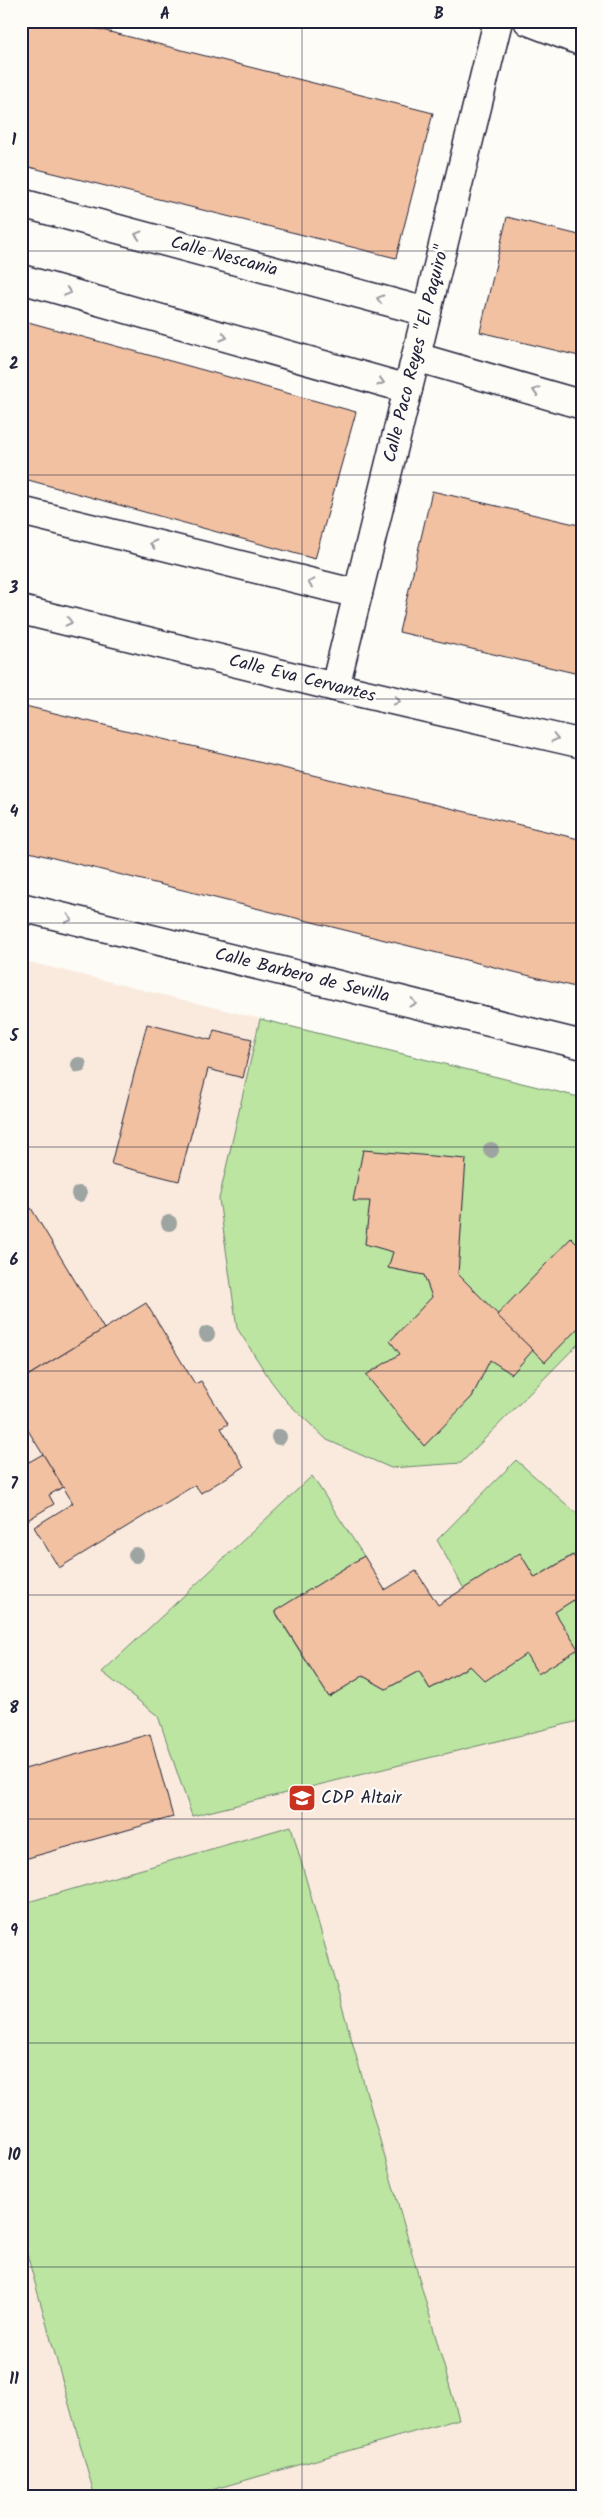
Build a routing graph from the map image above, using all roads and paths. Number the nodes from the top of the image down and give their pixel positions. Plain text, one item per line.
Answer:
1 (498, 21) edge
2 (528, 21) edge
3 (583, 42) edge
4 (21, 203) edge
5 (21, 279) edge
6 (427, 312) junction
7 (416, 357) junction
8 (408, 389) junction
9 (583, 405) edge
10 (21, 511) edge
11 (358, 594) junction
12 (21, 610) edge
13 (335, 687) junction
14 (583, 744) edge
15 (21, 907) edge
16 (583, 1045) edge

1 - 6 street, Calle Paco Reyes "El Paquiro"
2 - 3 street
6 -> 4 street, Calle Nescania
5 -> 8 street
6 - 7 street, Calle Paco Reyes "El Paquiro"
7 - 8 street, Calle Paco Reyes "El Paquiro"
9 -> 7 street
8 - 11 street, Calle Paco Reyes "El Paquiro"
11 -> 10 street
11 - 13 street, Calle Paco Reyes "El Paquiro"
12 -> 13 street, Calle Eva Cervantes
13 -> 14 street, Calle Eva Cervantes
15 -> 16 street, Calle Barbero de Sevilla

